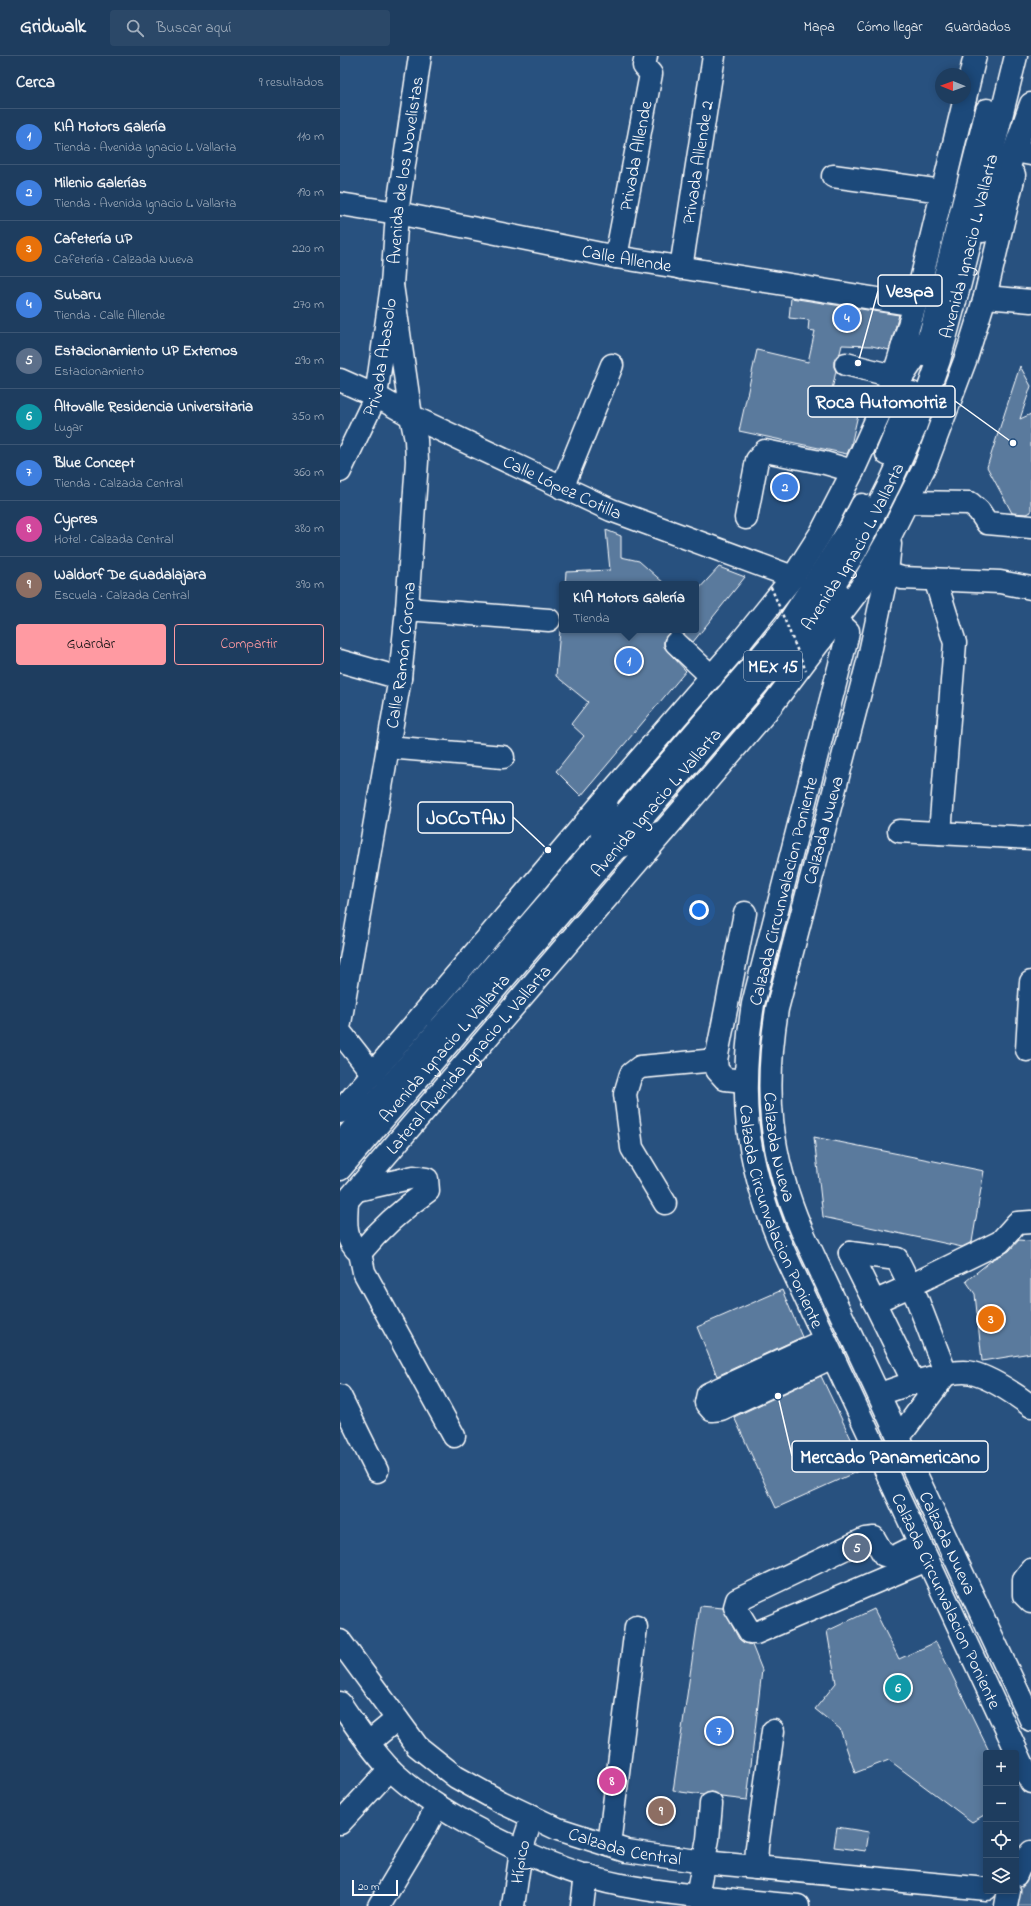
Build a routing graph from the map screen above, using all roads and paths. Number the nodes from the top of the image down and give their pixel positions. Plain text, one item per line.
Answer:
1 (420, 56) edge
2 (646, 56) edge
3 (714, 56) edge
4 (975, 56) edge
5 (1000, 56) edge
6 (1016, 56) edge
7 (971, 73) edge
8 (964, 104) edge
9 (1031, 105) edge
10 (1025, 153) edge
11 (833, 176) dead end
12 (942, 191) junction
13 (340, 204) edge
14 (397, 213) junction
15 (616, 257) junction
16 (681, 268) junction
17 (960, 283) junction
18 (392, 285) junction
19 (985, 297) junction
20 (1031, 300) edge
21 (915, 306) junction
22 (931, 334) junction
23 (846, 364) dead end
24 (612, 365) dead end
25 (893, 376) junction
26 (340, 380) edge
27 (376, 396) junction
28 (882, 407) junction
29 (411, 416) junction
30 (340, 471) edge
31 (853, 471) junction
32 (562, 488) junction
33 (907, 502) junction
34 (746, 518) dead end
35 (1031, 527) edge
36 (891, 534) joint
37 (844, 567) junction
38 (879, 571) junction
39 (793, 577) junction
40 (935, 579) junction
41 (771, 587) dead end
42 (1031, 588) edge
43 (407, 609) junction
44 (549, 620) dead end
45 (836, 620) junction
46 (821, 640) junction
47 (676, 643) dead end
48 (340, 661) edge
49 (806, 671) dead end
50 (712, 677) junction
51 (400, 678) junction
52 (388, 747) junction
53 (504, 757) dead end
54 (808, 791) junction
55 (607, 797) junction
56 (832, 797) junction
57 (664, 831) junction
58 (899, 831) dead end
59 (940, 833) junction
60 (1031, 838) edge
61 (608, 845) junction
62 (597, 910) joint
63 (746, 913) dead end
64 (1031, 982) edge
65 (340, 1023) edge
66 (340, 1032) edge
67 (773, 1039) junction
68 (747, 1040) junction
69 (1027, 1050) dead end
70 (716, 1060) junction
71 (373, 1074) junction
72 (745, 1081) junction
73 (340, 1112) edge
74 (340, 1144) edge
75 (340, 1169) edge
76 (348, 1200) edge
77 (666, 1203) dead end
78 (1031, 1222) edge
79 (360, 1253) junction
80 (910, 1286) junction
81 (874, 1302) junction
82 (829, 1348) junction
83 (946, 1374) junction
84 (914, 1384) junction
85 (879, 1394) junction
86 (340, 1396) edge
87 (1031, 1406) edge
88 (454, 1436) dead end
89 (899, 1437) junction
90 (376, 1472) dead end
91 (924, 1552) junction
92 (888, 1565) junction
93 (1031, 1570) edge
94 (1031, 1602) edge
95 (636, 1627) dead end
96 (340, 1641) edge
97 (340, 1703) edge
98 (397, 1719) junction
99 (1031, 1720) edge
100 (772, 1731) dead end
101 (368, 1743) junction
102 (390, 1768) junction
103 (1031, 1782) edge
104 (711, 1804) dead end
105 (437, 1806) junction
106 (532, 1817) junction
107 (340, 1823) edge
108 (609, 1845) junction
109 (521, 1851) junction
110 (1031, 1852) edge
111 (704, 1862) junction
112 (756, 1867) junction
113 (1019, 1870) edge
114 (586, 1875) junction
115 (983, 1889) edge
116 (1008, 1894) edge
117 (697, 1896) junction
118 (379, 1906) edge
119 (514, 1906) edge
120 (582, 1906) edge
121 (798, 1906) edge
122 (1006, 1906) edge

1 - 14 main road, Avenida de los Novelistas
2 - 15 main road, Privada Allende
3 - 16 main road, Privada Allende 2
4 - 7 main road, Avenida Ignacio L. Vallarta
5 - 22 main road, Avenida Ignacio L. Vallarta / MEX 15
6 - 17 main road, Avenida Ignacio L. Vallarta / MEX 15
8 - 12 main road, Avenida Ignacio L. Vallarta
9 - 10 main road, Avenida Ignacio L. Vallarta
9 - 17 main road
10 - 19 main road, Avenida Ignacio L. Vallarta
11 - 12 main road
12 - 21 main road, Avenida Ignacio L. Vallarta
13 - 14 main road, Calle Allende
14 - 15 main road, Calle Allende
14 - 18 main road, Avenida de los Novelistas
15 - 16 main road, Calle Allende
16 - 21 main road, Calle Allende
17 - 37 main road, Avenida Ignacio L. Vallarta / MEX 15
18 - 27 main road, Privada Abasolo
18 - 29 main road, Calle Ramón Corona
19 - 20 main road
19 - 33 main road, Avenida Ignacio L. Vallarta
21 - 25 main road, Avenida Ignacio L. Vallarta
22 - 28 main road
22 - 61 main road, Avenida Ignacio L. Vallarta / MEX 15
23 - 25 main road
24 - 32 main road
25 - 28 main road, Avenida Ignacio L. Vallarta
26 - 27 main road, Calle López Cotilla
27 - 29 main road, Calle López Cotilla
27 - 30 main road, Privada Abasolo
28 - 31 main road, Avenida Ignacio L. Vallarta
29 - 32 main road, Calle López Cotilla
29 - 43 main road, Calle Ramón Corona
31 - 34 main road
31 - 39 main road, Avenida Ignacio L. Vallarta
32 - 39 main road, Calle López Cotilla
33 - 35 main road
33 - 36 main road, Avenida Ignacio L. Vallarta
36 - 38 main road, Calzada Nueva
37 - 46 main road
37 - 61 main road, Avenida Ignacio L. Vallarta / MEX 15
38 - 40 main road
38 - 45 main road, Avenida Ignacio L. Vallarta
38 - 56 main road, Calzada Nueva
39 - 50 main road, Avenida Ignacio L. Vallarta
40 - 42 main road
40 - 59 main road
41 - 49 path, bridge
43 - 44 main road
43 - 51 main road, Calle Ramón Corona
45 - 46 main road, Avenida Ignacio L. Vallarta
45 - 54 main road, Calzada Circunvalacion Poniente
46 - 57 main road, Avenida Ignacio L. Vallarta
47 - 50 main road
48 - 51 main road
50 - 55 main road, Avenida Ignacio L. Vallarta
51 - 52 main road, Calle Ramón Corona
52 - 53 main road
52 - 65 main road, Calle Ramón Corona
54 - 56 main road
54 - 68 main road, Calzada Circunvalacion Poniente
55 - 61 main road
55 - 71 main road, Avenida Ignacio L. Vallarta
56 - 67 main road, Calzada Nueva
57 - 61 main road
57 - 62 main road, Avenida Ignacio L. Vallarta
58 - 59 main road
59 - 60 main road
61 - 74 main road, Avenida Ignacio L. Vallarta / MEX 15
61 - 75 main road, Avenida Ignacio L. Vallarta / MEX 15
62 - 76 main road, Lateral Avenida Ignacio L. Vallarta
63 - 70 main road
64 - 69 main road
66 - 71 main road
67 - 68 main road
67 - 85 main road, Calzada Nueva
68 - 72 main road, Calzada Circunvalacion Poniente
70 - 72 main road
70 - 77 main road
71 - 73 main road, Avenida Ignacio L. Vallarta
72 - 82 main road, Calzada Circunvalacion Poniente
76 - 79 main road
76 - 79 main road
78 - 80 main road
79 - 88 main road
80 - 81 main road
80 - 81 main road
80 - 83 main road
81 - 84 main road
82 - 82 main road
82 - 91 main road, Calzada Circunvalacion Poniente
83 - 84 main road
83 - 87 main road
83 - 89 main road
84 - 85 main road
85 - 89 main road, Calzada Nueva
86 - 90 main road
89 - 99 main road, Calzada Nueva
91 - 92 main road
91 - 103 main road, Calzada Circunvalacion Poniente
92 - 92 main road
93 - 94 main road
95 - 108 main road
96 - 98 main road, Calzada Central
97 - 101 main road, Calzada Central
98 - 101 main road
98 - 106 main road, Calzada Central
100 - 112 main road
101 - 102 main road, Calzada Central
102 - 105 main road, Calzada Central
102 - 107 main road
104 - 111 main road
105 - 109 main road, Calzada Central
105 - 118 main road
106 - 108 main road, Calzada Central
106 - 109 main road, Hípico
108 - 111 main road, Calzada Central
109 - 114 main road, Calzada Central
109 - 119 main road, Hípico
110 - 113 main road
111 - 112 main road, Calzada Central
111 - 117 main road
112 - 115 main road, Calzada Central
114 - 117 main road, Calzada Central
114 - 120 main road
116 - 122 main road
117 - 121 main road, Calzada Central

